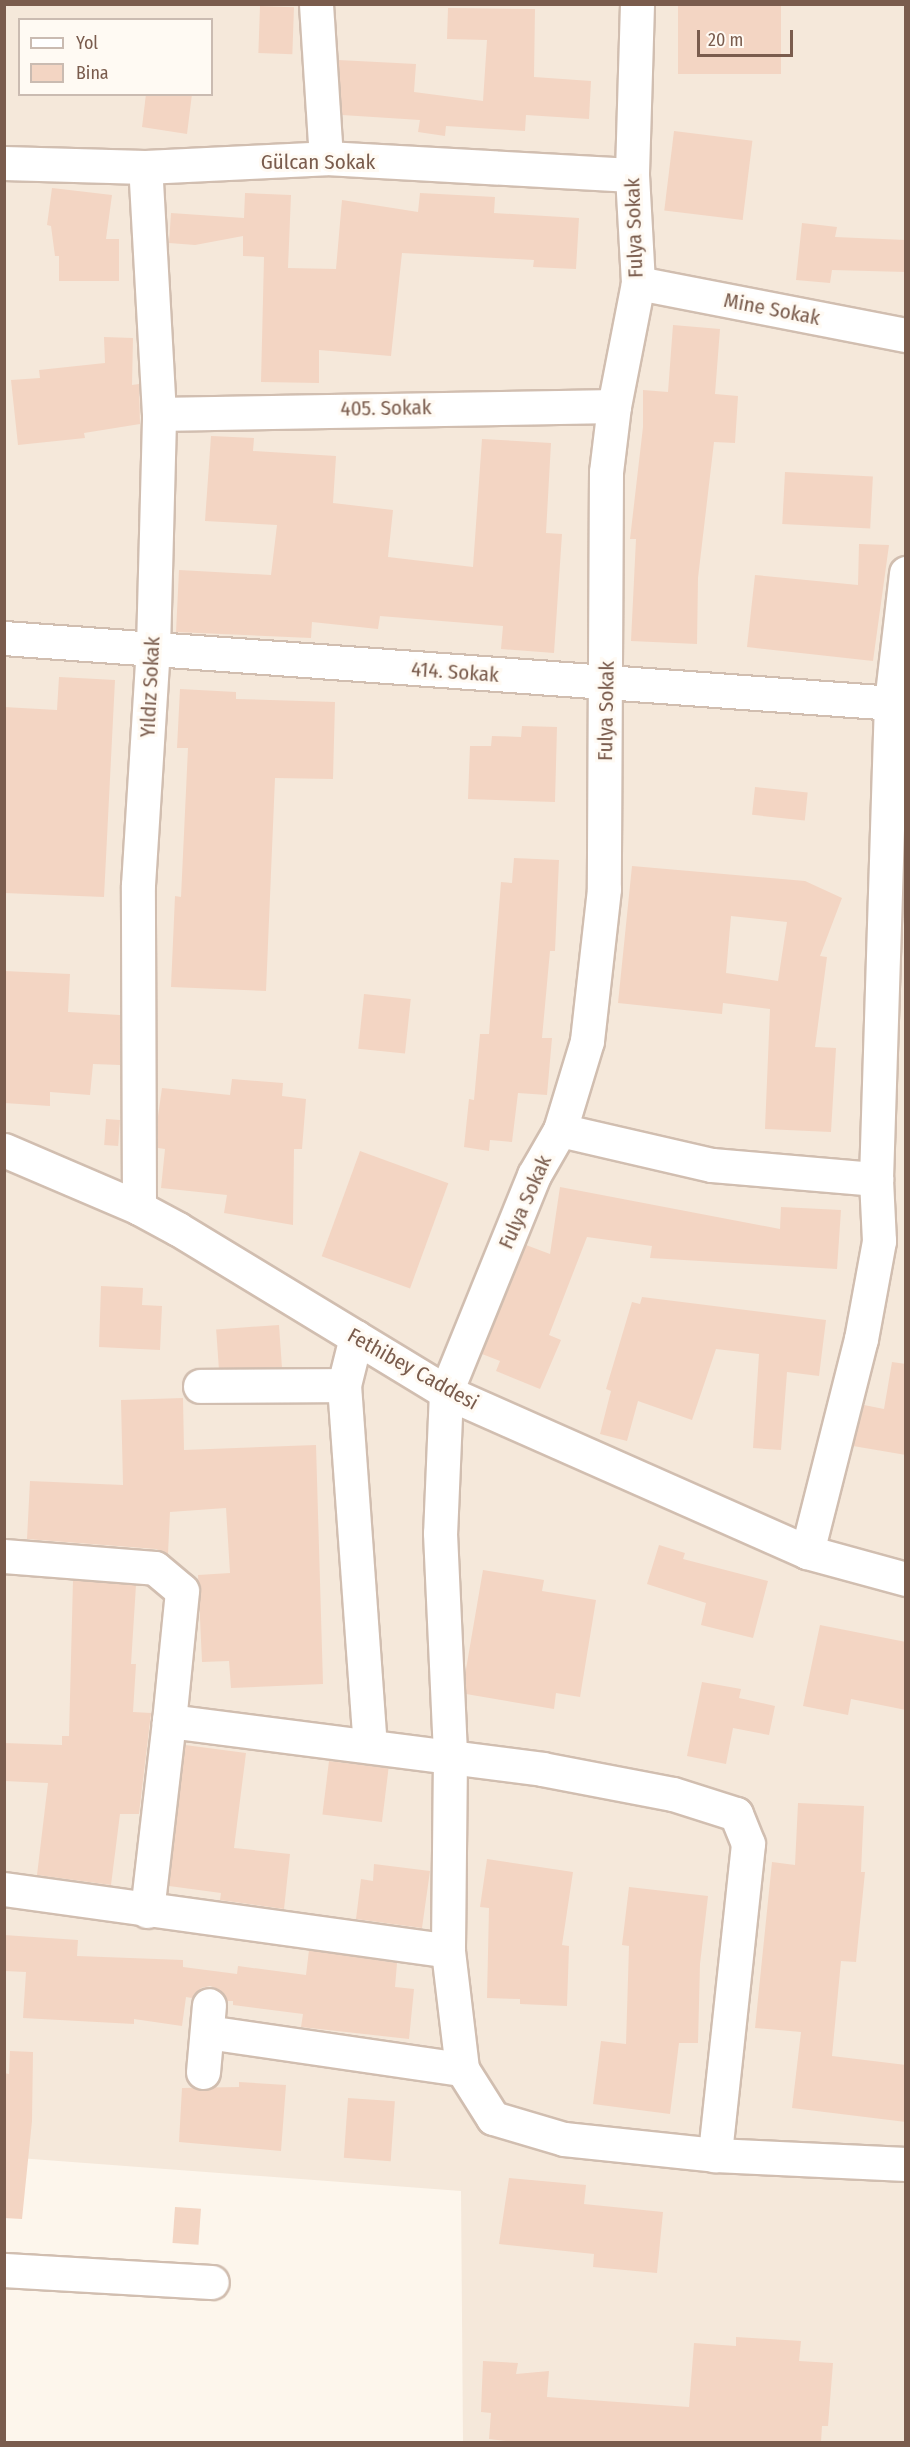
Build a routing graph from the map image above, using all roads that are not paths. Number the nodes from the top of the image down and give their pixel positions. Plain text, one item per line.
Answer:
1 (316, 4) edge
2 (637, 4) edge
3 (326, 158) junction
4 (4, 163) edge
5 (144, 167) junction
6 (632, 175) junction
7 (638, 283) junction
8 (906, 335) edge
9 (614, 405) junction
10 (159, 414) junction
11 (906, 573) edge
12 (4, 638) edge
13 (153, 648) junction
14 (607, 684) junction
15 (898, 704) edge
16 (560, 1130) junction
17 (4, 1150) edge
18 (876, 1179) junction
19 (139, 1208) junction
20 (356, 1337) junction
21 (344, 1385) junction
22 (200, 1386) dead end
23 (446, 1392) junction
24 (807, 1552) junction
25 (4, 1556) edge
26 (906, 1579) edge
27 (170, 1720) junction
28 (370, 1746) junction
29 (450, 1756) junction
30 (4, 1889) edge
31 (147, 1911) junction
32 (448, 1952) junction
33 (462, 2070) junction
34 (203, 2072) dead end
35 (715, 2155) junction
36 (906, 2164) edge
37 (4, 2270) edge
38 (212, 2282) dead end

1 - 3 street
2 - 6 street, Fulya Sokak
3 - 5 street, Gülcan Sokak
3 - 6 street, Gülcan Sokak
4 - 5 street, Gülcan Sokak
5 - 10 street, Yıldız Sokak
6 - 7 street, Fulya Sokak
7 - 8 street, Mine Sokak
7 - 9 street, Fulya Sokak
9 - 10 street, 405. Sokak
9 - 14 street, Fulya Sokak
10 - 13 street, Yıldız Sokak
11 - 15 street
12 - 13 street, 414. Sokak
13 - 14 street, 414. Sokak
13 - 19 street, Yıldız Sokak
14 - 15 street, 414. Sokak
14 - 16 street, Fulya Sokak
15 - 18 street
16 - 18 street
16 - 23 street, Fulya Sokak
17 - 19 street, Fethibey Caddesi
18 - 24 street
19 - 20 street, Fethibey Caddesi
20 - 21 street
20 - 23 street, Fethibey Caddesi
21 - 22 street
21 - 28 street
23 - 24 street, Fethibey Caddesi
23 - 29 street, Fulya Sokak
24 - 26 street, Fethibey Caddesi
25 - 27 street
27 - 28 street
27 - 31 street
28 - 29 street
29 - 32 street, Fulya Sokak
29 - 35 street
30 - 31 street
31 - 32 street
32 - 33 street, Fulya Sokak
33 - 34 street
33 - 35 street
35 - 36 street
37 - 38 street

